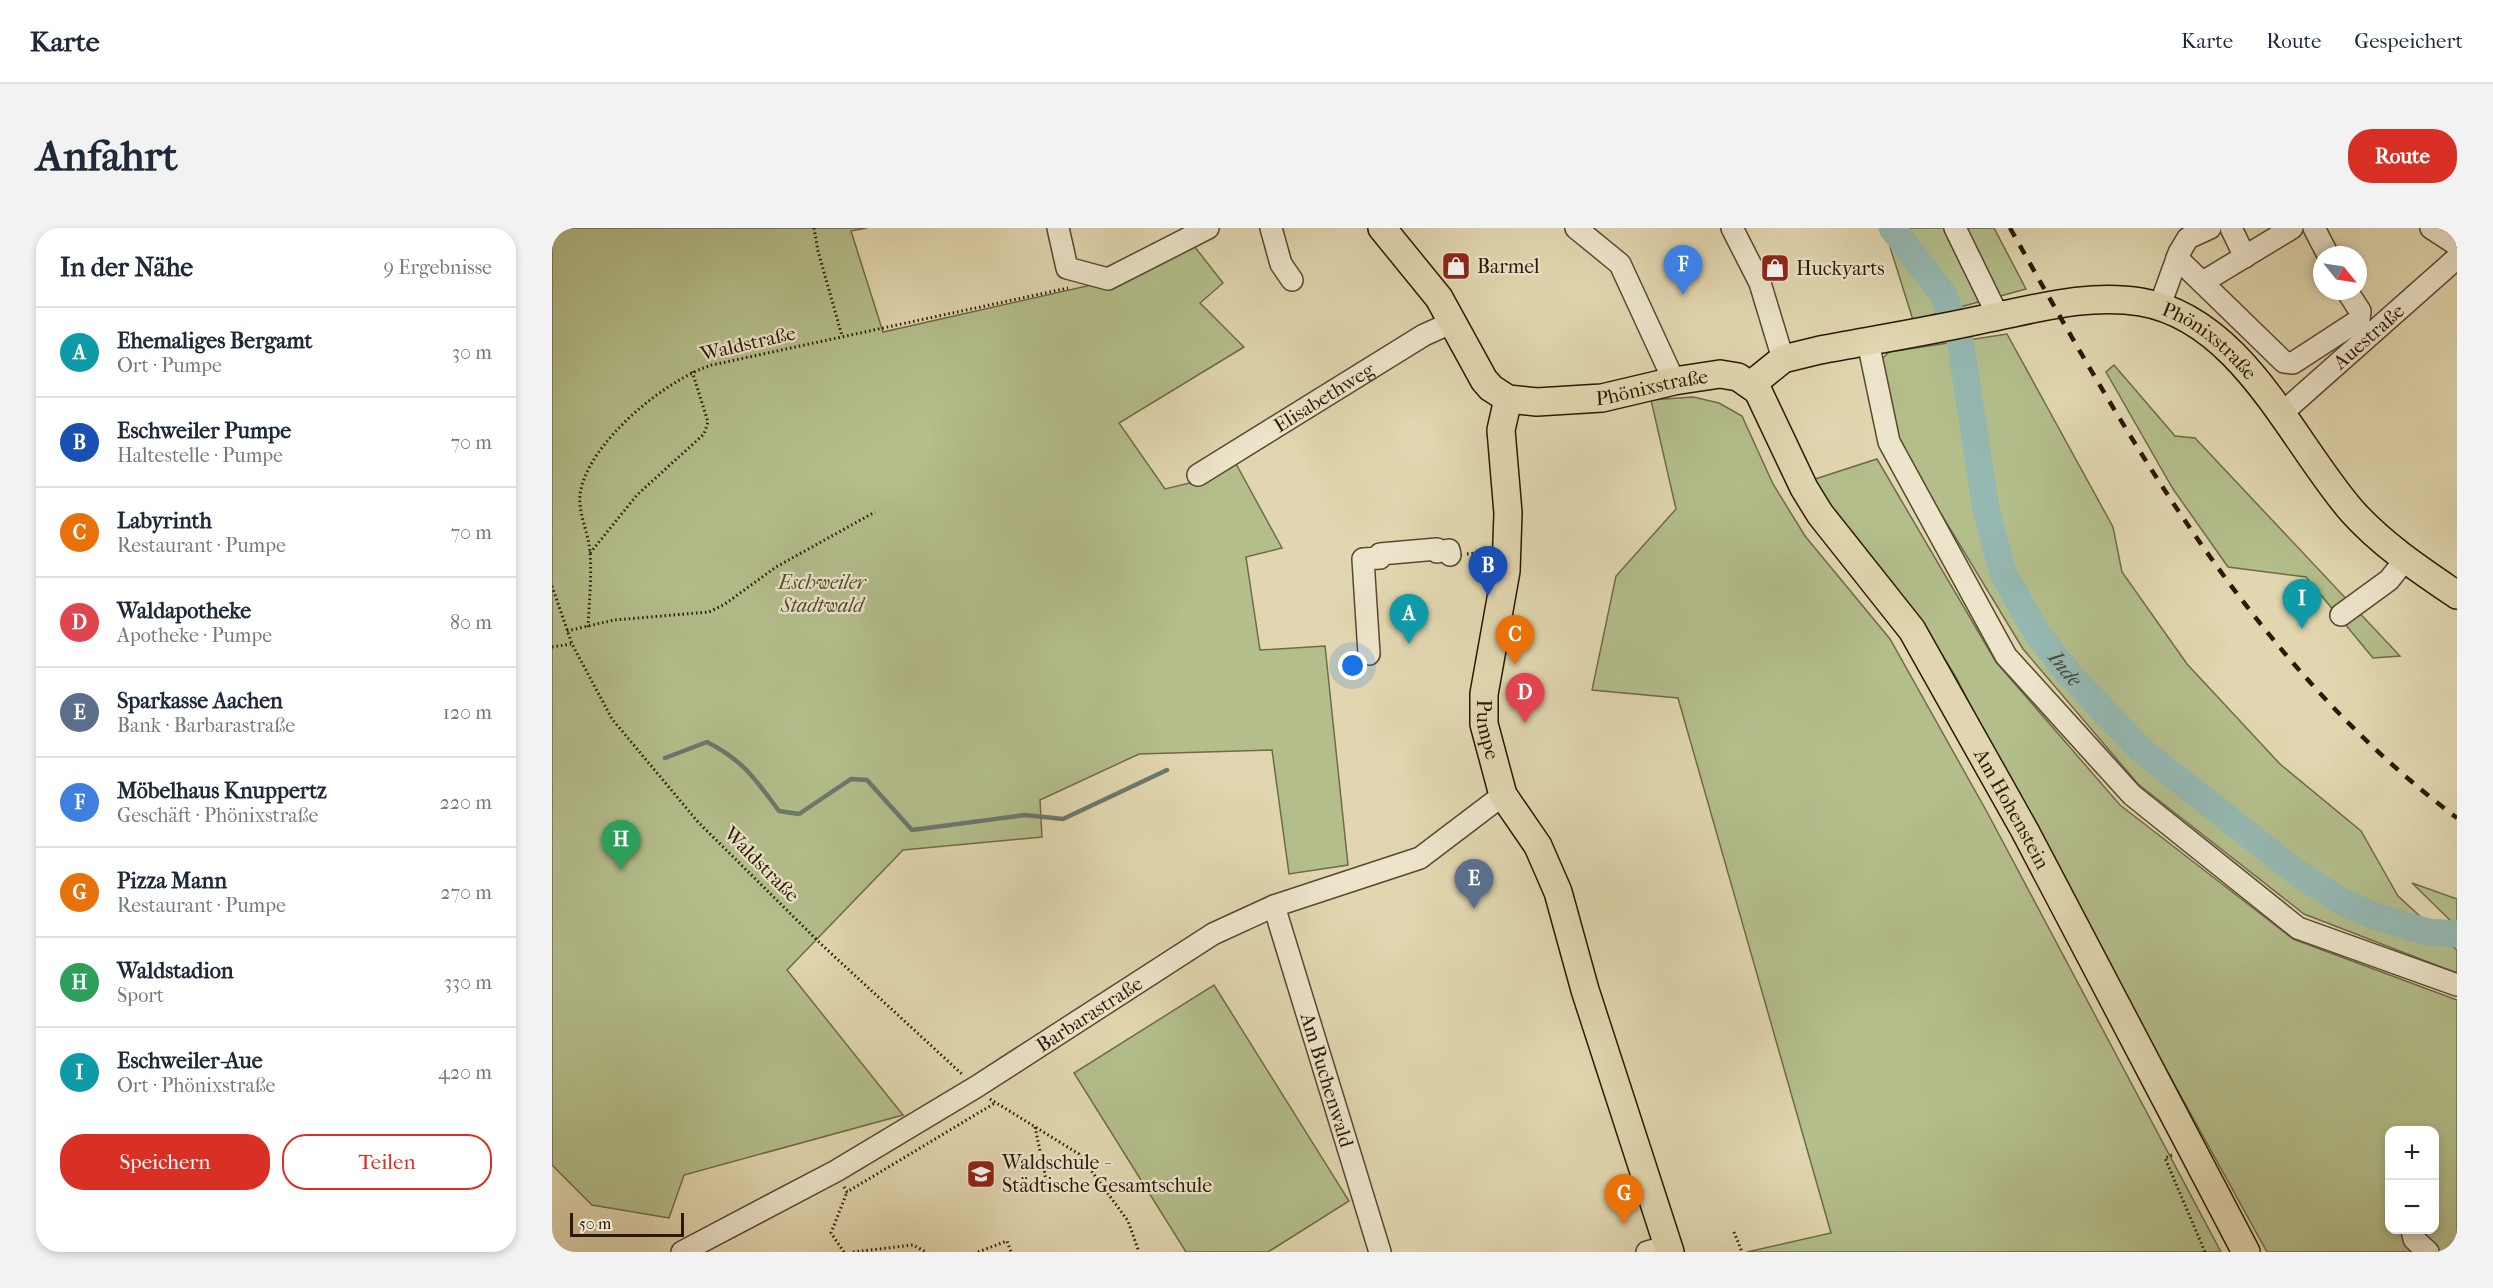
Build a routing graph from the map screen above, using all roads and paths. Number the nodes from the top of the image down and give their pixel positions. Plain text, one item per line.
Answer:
1 (814, 228) edge
2 (1058, 228) edge
3 (1208, 228) edge
4 (1271, 228) edge
5 (1382, 228) edge
6 (1576, 228) edge
7 (1732, 228) edge
8 (1955, 228) edge
9 (2210, 228) edge
10 (2230, 228) edge
11 (2292, 228) edge
12 (2314, 228) edge
13 (2431, 228) edge
14 (2457, 245) edge
15 (2323, 246) edge
16 (2245, 257) junction
17 (2177, 258) junction
18 (2457, 258) edge
19 (1292, 280) dead end
20 (2203, 282) junction
21 (1075, 286) dead end
22 (2353, 300) edge
23 (2158, 308) junction
24 (1990, 318) junction
25 (1453, 322) junction
26 (842, 336) junction
27 (1868, 342) junction
28 (1784, 359) junction
29 (692, 371) junction
30 (1674, 381) junction
31 (1752, 384) junction
32 (1508, 399) junction
33 (2281, 414) junction
34 (1198, 475) dead end
35 (875, 512) dead end
36 (590, 553) junction
37 (1450, 555) joint
38 (2405, 560) junction
39 (1506, 571) junction
40 (552, 586) edge
41 (2457, 595) edge
42 (2341, 615) dead end
43 (588, 627) junction
44 (567, 631) junction
45 (572, 644) junction
46 (552, 647) edge
47 (1369, 654) dead end
48 (1503, 795) junction
49 (1274, 906) junction
50 (2457, 985) edge
51 (976, 1087) junction
52 (995, 1103) junction
53 (1035, 1127) junction
54 (2189, 1145) junction
55 (836, 1171) junction
56 (1048, 1189) dead end
57 (847, 1192) junction
58 (1734, 1232) dead end
59 (2413, 1234) edge
60 (1662, 1250) edge
61 (682, 1252) edge
62 (844, 1252) edge
63 (853, 1252) edge
64 (926, 1252) edge
65 (978, 1252) edge
66 (1011, 1252) edge
67 (1139, 1252) edge
68 (1380, 1252) edge
69 (1742, 1252) edge
70 (2205, 1252) edge
71 (2246, 1252) edge
72 (2428, 1252) edge

1 - 26 path
2 - 3 street
4 - 19 street
5 - 25 main road
6 - 30 street
7 - 28 street
8 - 24 street
9 - 17 street
10 - 16 street
11 - 16 street
12 - 15 street
13 - 14 street
16 - 20 street
17 - 20 street
17 - 23 street
18 - 33 street, Auestraße
20 - 22 street
21 - 26 path, Waldstraße
23 - 24 main road, Phönixstraße
23 - 33 main road, Phönixstraße
24 - 27 main road, Phönixstraße
25 - 32 main road
25 - 34 street, Elisabethweg
26 - 29 path, Waldstraße
27 - 28 main road, Phönixstraße
27 - 50 street
28 - 31 main road, Phönixstraße
29 - 36 path, Waldstraße
29 - 36 path
30 - 31 main road, Phönixstraße
30 - 32 main road, Phönixstraße
31 - 54 main road, Am Hohenstein
32 - 39 main road, Pumpe
33 - 38 main road, Phönixstraße
35 - 43 path
36 - 43 path, Waldstraße
37 - 39 path
37 - 47 street
38 - 41 main road, Phönixstraße
38 - 42 street
39 - 48 main road, Pumpe
40 - 44 path, Waldstraße
43 - 44 path
44 - 45 path, Waldstraße
45 - 46 path
45 - 51 path, Waldstraße
48 - 49 street, Barbarastraße
48 - 60 main road, Pumpe
49 - 51 street, Barbarastraße
49 - 68 street, Am Buchenwald
51 - 52 path, Waldstraße
51 - 55 street, Barbarastraße
52 - 53 path, Waldstraße
52 - 57 path
53 - 56 path
53 - 67 path, Waldstraße
54 - 70 path
54 - 71 main road, Am Hohenstein
55 - 57 path
55 - 61 street, Barbarastraße
57 - 62 path
58 - 69 path
59 - 72 street
63 - 64 path
65 - 66 path

